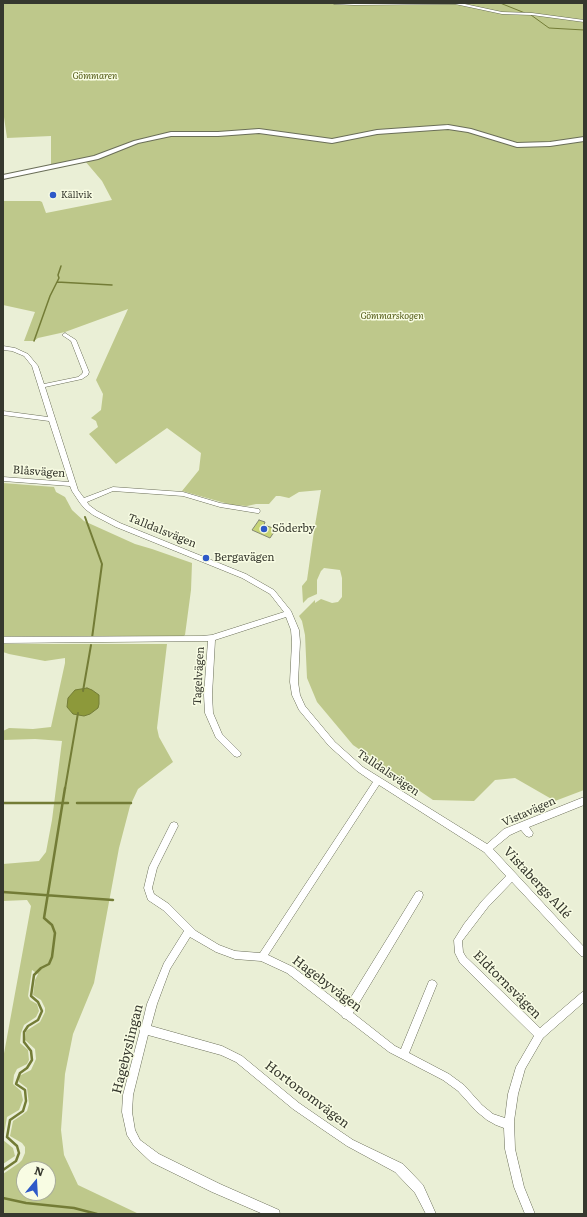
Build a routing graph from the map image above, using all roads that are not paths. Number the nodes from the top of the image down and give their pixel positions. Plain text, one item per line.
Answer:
1 (334, 3) edge
2 (451, 3) edge
3 (584, 20) edge
4 (584, 139) edge
5 (3, 177) edge
6 (66, 334) dead end
7 (3, 348) edge
8 (41, 386) junction
9 (3, 413) edge
10 (52, 419) junction
11 (3, 479) edge
12 (74, 484) junction
13 (82, 502) junction
14 (257, 511) dead end
15 (289, 614) junction
16 (212, 638) junction
17 (3, 640) edge
18 (237, 754) dead end
19 (378, 781) junction
20 (584, 801) edge
21 (174, 826) dead end
22 (522, 826) junction
23 (529, 833) dead end
24 (487, 849) junction
25 (512, 876) junction
26 (419, 895) dead end
27 (189, 931) junction
28 (584, 953) edge
29 (262, 957) junction
30 (432, 984) dead end
31 (584, 996) edge
32 (346, 1015) junction
33 (144, 1029) junction
34 (540, 1035) junction
35 (403, 1055) junction
36 (509, 1124) junction
37 (275, 1214) edge
38 (431, 1214) edge
39 (530, 1214) edge

1 - 2 street
2 - 3 street
4 - 5 street
6 - 8 street
7 - 8 street, Talldalsvägen
8 - 10 street, Talldalsvägen
9 - 10 street
10 - 12 street, Talldalsvägen
11 - 12 street, Blåsvägen
12 - 13 street, Talldalsvägen
13 - 14 street
13 - 15 street, Talldalsvägen
15 - 16 street
15 - 19 street, Talldalsvägen
16 - 17 street
16 - 18 street, Tagelvägen
19 - 24 street, Talldalsvägen
19 - 29 street
20 - 22 street, Vistavägen
21 - 27 street
22 - 23 street
22 - 24 street, Vistavägen
24 - 25 street, Vistabergs Allé
25 - 28 street, Vistabergs Allé
25 - 34 street, Eldtornsvägen
26 - 32 street
27 - 29 street
27 - 33 street, Hagebyslingan
29 - 32 street, Hagebyvägen
30 - 35 street
31 - 34 street
32 - 35 street, Hagebyvägen
33 - 37 street, Hagebyslingan
33 - 38 street, Hortonomvägen
34 - 36 street
35 - 36 street, Hagebyvägen
36 - 39 street

